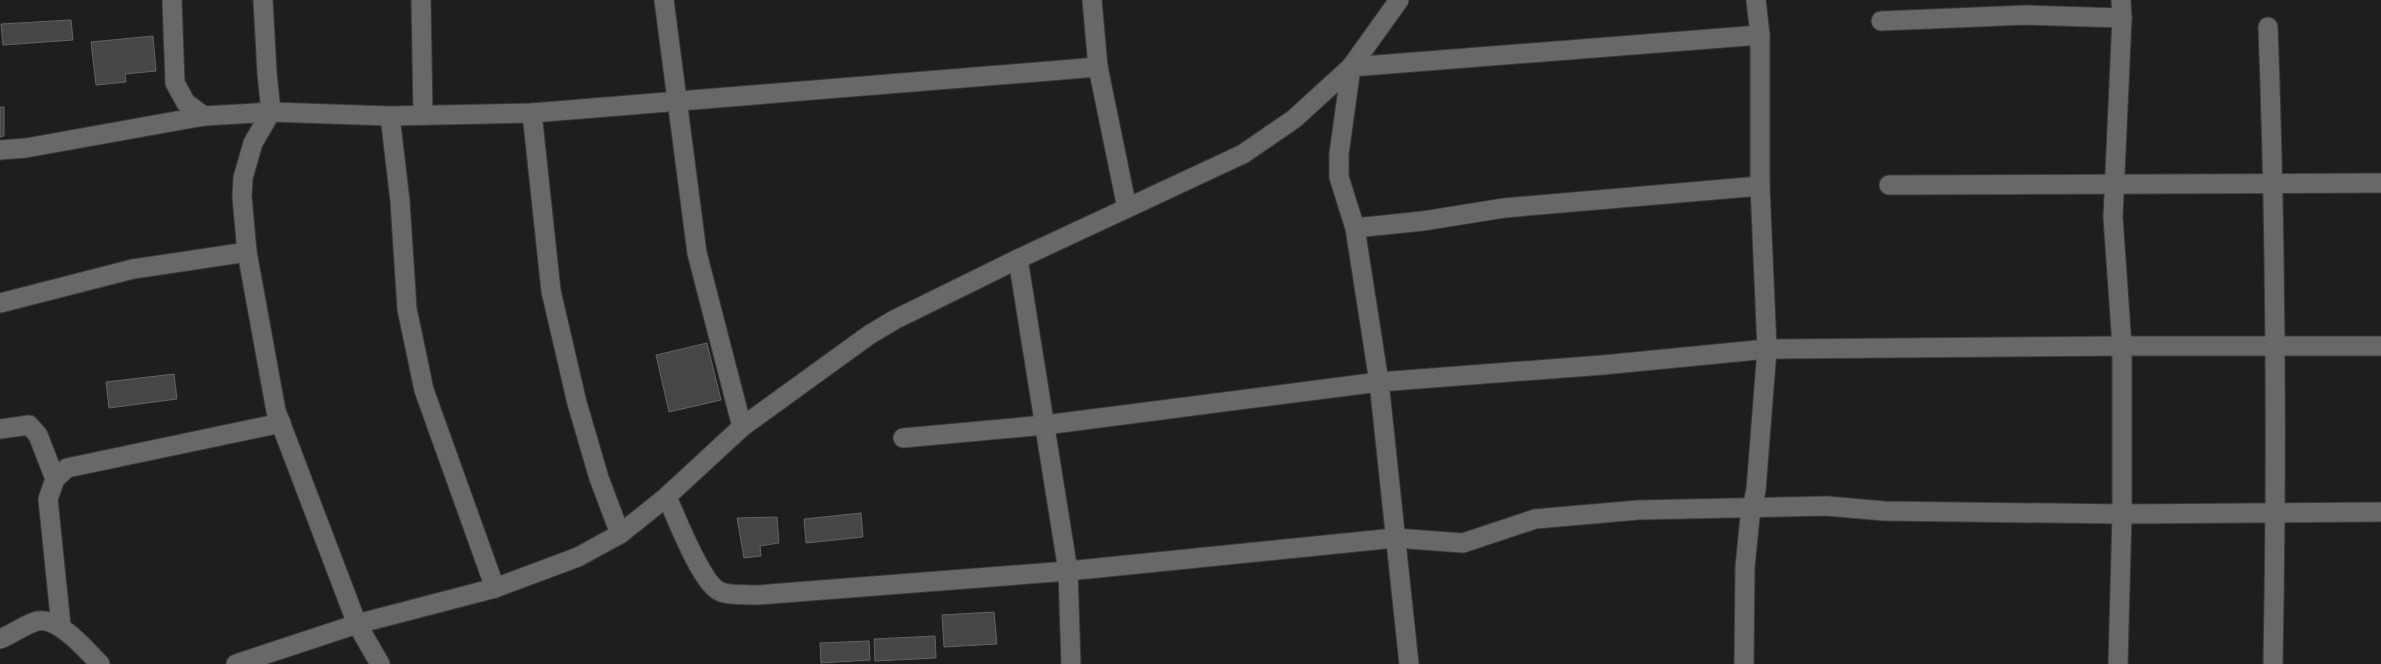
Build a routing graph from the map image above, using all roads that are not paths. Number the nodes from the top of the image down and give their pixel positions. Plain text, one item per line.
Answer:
1 (172, 0) edge
2 (263, 0) edge
3 (421, 0) edge
4 (664, 0) edge
5 (1092, 0) edge
6 (1399, 0) edge
7 (1756, 0) edge
8 (2121, 9) edge
9 (1881, 21) dead end
10 (2268, 28) dead end
11 (1760, 35) junction
12 (1098, 67) junction
13 (1352, 67) junction
14 (677, 100) junction
15 (271, 112) junction
16 (532, 113) junction
17 (423, 115) junction
18 (204, 116) junction
19 (390, 116) junction
20 (0, 150) edge
21 (2274, 183) junction
22 (2381, 183) edge
23 (2114, 184) junction
24 (1889, 185) dead end
25 (1760, 186) junction
26 (1126, 208) junction
27 (1355, 228) junction
28 (247, 252) junction
29 (1018, 259) junction
30 (0, 303) edge
31 (2122, 346) junction
32 (2276, 346) junction
33 (2381, 346) edge
34 (1768, 349) junction
35 (1379, 382) junction
36 (281, 423) junction
37 (1045, 425) junction
38 (742, 427) junction
39 (0, 429) edge
40 (904, 438) dead end
41 (55, 479) junction
42 (667, 497) junction
43 (1752, 508) junction
44 (2276, 511) junction
45 (2381, 512) edge
46 (2122, 514) junction
47 (620, 534) junction
48 (1395, 538) junction
49 (1068, 571) junction
50 (496, 588) junction
51 (357, 624) junction
52 (61, 626) junction
53 (0, 639) edge
54 (100, 664) edge
55 (236, 664) edge
56 (380, 664) edge
57 (1071, 664) edge
58 (1409, 664) edge
59 (1744, 664) edge
60 (2118, 664) edge
61 (2273, 664) edge

1 - 18 street
2 - 15 street
3 - 17 street
4 - 14 street
5 - 12 street
6 - 13 street
7 - 11 street
8 - 9 street
8 - 23 street
10 - 21 street
11 - 13 street
11 - 25 street
12 - 14 street
12 - 26 street
13 - 26 street
13 - 27 street
14 - 16 street
14 - 38 street
15 - 18 street
15 - 19 street
15 - 28 street
16 - 17 street
16 - 47 street
17 - 19 street
18 - 20 street
19 - 50 street
21 - 22 street
21 - 23 street
21 - 32 street
23 - 24 street
23 - 31 street
25 - 27 street
25 - 34 street
26 - 29 street
27 - 35 street
28 - 30 street
28 - 36 street
29 - 37 street
29 - 38 street
31 - 32 street
31 - 34 street
31 - 46 street
32 - 33 street
32 - 44 street
34 - 35 street
34 - 43 street
35 - 37 street
35 - 48 street
36 - 41 street
36 - 51 street
37 - 40 street
37 - 49 street
38 - 42 street
39 - 41 street
41 - 52 street
42 - 47 street
42 - 49 street
43 - 46 street
43 - 48 street
43 - 59 street
44 - 45 street
44 - 46 street
44 - 61 street
46 - 60 street
47 - 50 street
48 - 49 street
48 - 58 street
49 - 57 street
50 - 51 street
51 - 55 street
51 - 56 street
52 - 53 street
52 - 54 street

